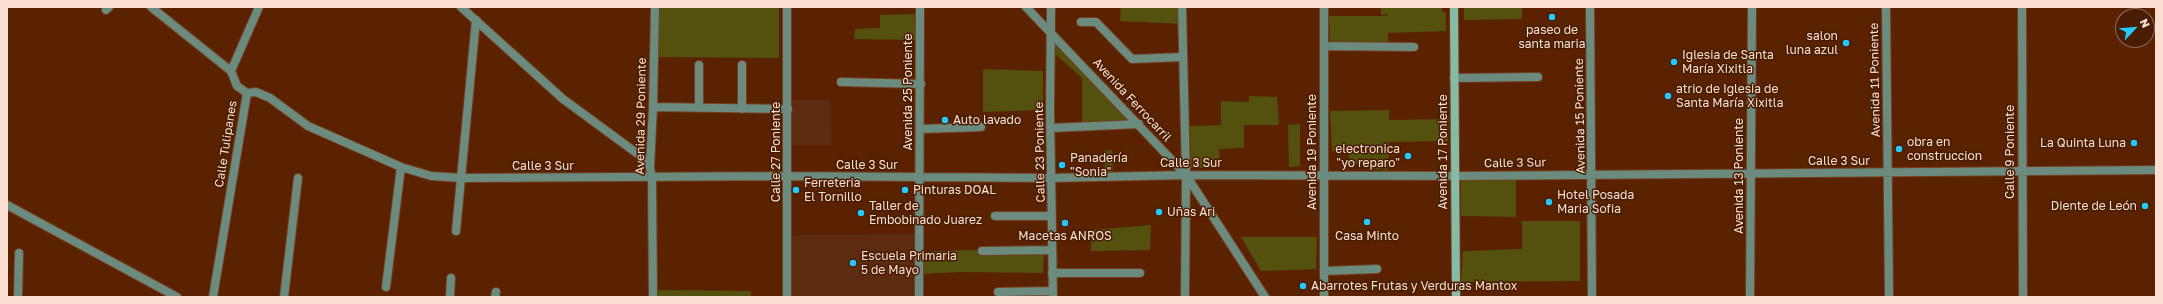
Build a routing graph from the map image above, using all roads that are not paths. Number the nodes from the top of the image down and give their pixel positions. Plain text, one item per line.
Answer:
1 (151, 7) edge
2 (259, 7) edge
3 (462, 7) edge
4 (654, 7) edge
5 (787, 7) edge
6 (920, 7) edge
7 (1026, 7) edge
8 (1051, 7) edge
9 (1182, 7) edge
10 (1324, 7) edge
11 (1454, 7) edge
12 (1590, 7) edge
13 (1752, 7) edge
14 (1886, 7) edge
15 (2022, 7) edge
16 (476, 20) junction
17 (1082, 22) dead end
18 (1051, 31) junction
19 (1324, 46) junction
20 (1414, 47) dead end
21 (1183, 57) junction
22 (699, 65) dead end
23 (742, 65) dead end
24 (231, 71) junction
25 (1538, 77) dead end
26 (1454, 78) junction
27 (841, 82) dead end
28 (921, 84) junction
29 (247, 93) junction
30 (653, 107) junction
31 (699, 108) junction
32 (742, 109) junction
33 (788, 109) junction
34 (1140, 124) junction
35 (982, 127) dead end
36 (1051, 128) junction
37 (921, 129) junction
38 (401, 167) junction
39 (650, 167) junction
40 (2156, 170) edge
41 (2022, 171) junction
42 (1592, 173) junction
43 (1750, 173) junction
44 (1888, 173) junction
45 (1186, 175) junction
46 (787, 176) junction
47 (1324, 176) junction
48 (1455, 176) junction
49 (920, 177) junction
50 (298, 178) dead end
51 (462, 178) junction
52 (652, 178) junction
53 (1052, 178) junction
54 (7, 205) edge
55 (995, 216) dead end
56 (1052, 216) junction
57 (456, 231) dead end
58 (1052, 250) junction
59 (982, 251) dead end
60 (19, 253) dead end
61 (1377, 269) dead end
62 (1324, 271) junction
63 (1052, 273) junction
64 (1140, 273) dead end
65 (451, 278) dead end
66 (386, 287) dead end
67 (998, 292) dead end
68 (1053, 294) edge
69 (18, 297) edge
70 (177, 297) edge
71 (213, 297) edge
72 (284, 297) edge
73 (450, 297) edge
74 (653, 297) edge
75 (787, 297) edge
76 (919, 297) edge
77 (1185, 297) edge
78 (1266, 297) edge
79 (1324, 297) edge
80 (1456, 297) edge
81 (1592, 297) edge
82 (1750, 297) edge
83 (1889, 297) edge
84 (2023, 297) edge

1 - 24 street
2 - 24 street
3 - 16 street
4 - 30 street, Avenida 29 Poniente
5 - 33 street, Calle 27 Poniente
6 - 28 street, Avenida 25 Poniente
7 - 18 street, Avenida Ferrocarril
8 - 18 street, Calle 23 Poniente
9 - 21 street
10 - 19 street, Avenida 19 Poniente
11 - 26 main road, Avenida 17 Poniente
12 - 42 street, Avenida 15 Poniente
13 - 43 street, Avenida 13 Poniente
14 - 44 street, Avenida 11 Poniente
15 - 41 street, Calle 9 Poniente
16 - 39 street
16 - 51 street
17 - 21 street
18 - 34 street, Avenida Ferrocarril
18 - 36 street, Calle 23 Poniente
19 - 20 street
19 - 47 street, Avenida 19 Poniente
21 - 45 street
22 - 31 street
23 - 32 street
24 - 29 street, Calle Tulipanes
25 - 26 street
26 - 48 main road, Avenida 17 Poniente
27 - 28 street
28 - 37 street, Avenida 25 Poniente
29 - 38 street, Calle 3 Sur
29 - 71 street, Calle Tulipanes
30 - 31 street
30 - 39 street, Avenida 29 Poniente
31 - 32 street
32 - 33 street
33 - 46 street, Calle 27 Poniente
34 - 36 street
34 - 45 street, Avenida Ferrocarril
35 - 37 street
36 - 53 street, Calle 23 Poniente
37 - 49 street, Avenida 25 Poniente
38 - 51 street, Calle 3 Sur
38 - 66 street
39 - 52 street, Avenida 29 Poniente
40 - 41 street, Calle 3 Sur
41 - 44 street, Calle 3 Sur
41 - 84 street, Calle 9 Poniente
42 - 43 street, Calle 3 Sur
42 - 48 street, Calle 3 Sur
42 - 81 street, Avenida 15 Poniente
43 - 44 street, Calle 3 Sur
43 - 82 street, Avenida 13 Poniente
44 - 83 street, Avenida 11 Poniente
45 - 47 street, Calle 3 Sur
45 - 53 street, Calle 3 Sur
45 - 77 street
45 - 78 street, Avenida Ferrocarril
46 - 49 street, Calle 3 Sur
46 - 52 street, Calle 3 Sur
46 - 75 street, Calle 27 Poniente
47 - 48 street, Calle 3 Sur
47 - 62 street, Avenida 19 Poniente
48 - 80 main road, Avenida 17 Poniente
49 - 53 street, Calle 3 Sur
49 - 76 street, Avenida 25 Poniente
50 - 72 street
51 - 52 street, Calle 3 Sur
51 - 57 street
52 - 74 street, Avenida 29 Poniente
53 - 56 street, Calle 23 Poniente
54 - 70 street
55 - 56 street
56 - 58 street, Calle 23 Poniente
58 - 59 street
58 - 63 street, Calle 23 Poniente
60 - 69 street
61 - 62 street
62 - 79 street, Avenida 19 Poniente
63 - 64 street
63 - 68 street, Calle 23 Poniente
65 - 73 street
67 - 68 street

